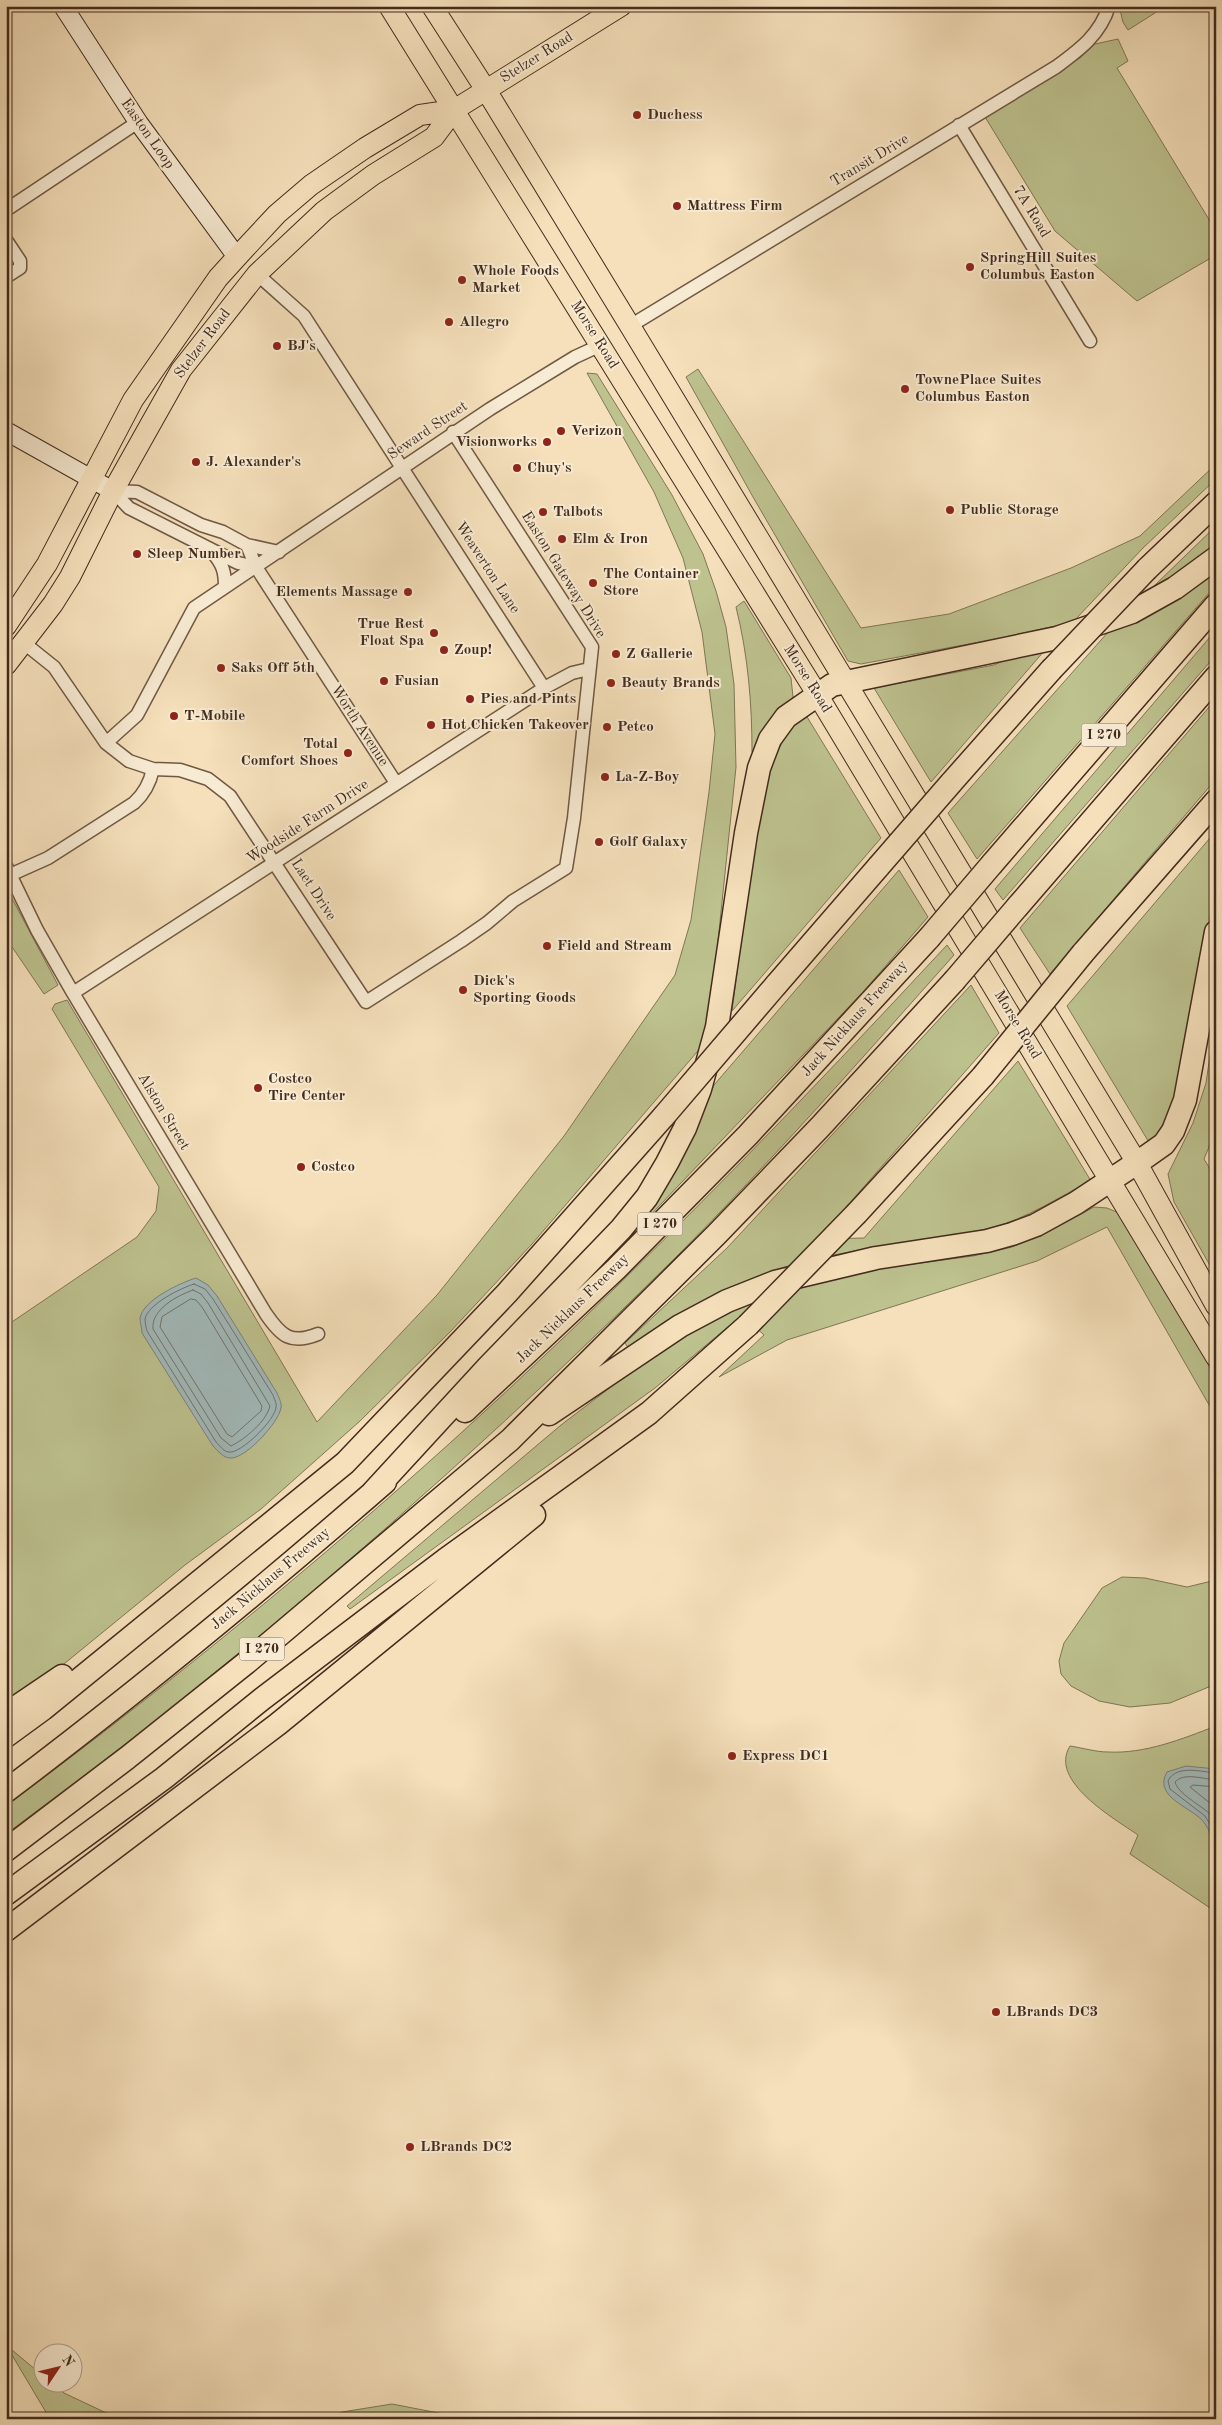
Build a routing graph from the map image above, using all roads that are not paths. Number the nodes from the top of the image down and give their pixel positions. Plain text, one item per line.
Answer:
1 (63, 6) edge
2 (389, 6) edge
3 (432, 6) edge
4 (621, 6) edge
5 (1109, 6) edge
6 (486, 90) junction
7 (454, 110) junction
8 (138, 122) junction
9 (959, 125) junction
10 (322, 179) junction
11 (6, 210) edge
12 (6, 240) edge
13 (237, 257) junction
14 (257, 274) junction
15 (6, 277) edge
16 (630, 326) junction
17 (1090, 341) dead end
18 (600, 345) junction
19 (6, 431) edge
20 (453, 432) junction
21 (402, 467) junction
22 (90, 480) junction
23 (114, 491) junction
24 (1216, 503) edge
25 (247, 545) junction
26 (209, 548) junction
27 (278, 552) junction
28 (1216, 558) edge
29 (256, 567) junction
30 (226, 587) junction
31 (1216, 605) edge
32 (6, 626) edge
33 (24, 643) junction
34 (6, 665) edge
35 (589, 669) junction
36 (1216, 678) edge
37 (844, 682) junction
38 (544, 688) junction
39 (817, 694) junction
40 (106, 742) junction
41 (153, 769) junction
42 (396, 783) junction
43 (1216, 801) edge
44 (275, 862) junction
45 (8, 871) edge
46 (1216, 932) edge
47 (73, 993) junction
48 (366, 1002) joint
49 (1137, 1164) junction
50 (1111, 1180) junction
51 (1216, 1306) edge
52 (318, 1334) dead end
53 (1216, 1357) edge
54 (649, 1413) junction
55 (510, 1440) junction
56 (373, 1492) junction
57 (184, 1593) junction
58 (6, 1714) edge
59 (6, 1736) edge
60 (6, 1791) edge
61 (6, 1850) edge
62 (6, 1894) edge
63 (6, 1930) edge

1 - 8 street, Easton Loop
2 - 7 main road, Morse Road
3 - 6 main road, Morse Road
4 - 6 main road, Stelzer Road
5 - 9 street, Transit Drive
6 - 7 main road, Stelzer Road
6 - 16 main road, Morse Road
7 - 10 main road, Stelzer Road
7 - 14 main road, Stelzer Road
7 - 18 main road, Morse Road
8 - 11 street
8 - 13 street, Easton Loop
9 - 16 street, Transit Drive
9 - 17 street, 7A Road
10 - 13 main road, Stelzer Road
10 - 14 main road
12 - 15 street
13 - 22 main road, Stelzer Road
14 - 21 street
14 - 23 main road, Stelzer Road
16 - 37 main road, Morse Road
18 - 20 street, Seward Street
18 - 39 main road, Morse Road
19 - 22 street
20 - 21 street, Seward Street
20 - 35 street, Easton Gateway Drive
21 - 27 street, Seward Street
21 - 38 street, Weaverton Lane
22 - 23 street
22 - 32 main road, Stelzer Road
23 - 25 street
23 - 26 street
23 - 33 main road, Stelzer Road
24 - 57 highway, bridge
25 - 27 street
25 - 29 street, Worth Avenue
26 - 29 street
26 - 30 street
27 - 29 street, Seward Street
28 - 37 highway
29 - 30 street, Seward Street
29 - 42 street, Worth Avenue
30 - 40 street, Seward Street
31 - 56 highway, Jack Nicklaus Freeway / I 270, bridge
33 - 34 main road, Stelzer Road
33 - 40 street, Laet Drive
35 - 38 street, Woodside Farm Drive
35 - 48 street, Easton Gateway Drive
36 - 55 highway, I 270, bridge
37 - 39 highway
37 - 49 main road, Morse Road
38 - 42 street, Woodside Farm Drive
39 - 50 main road, Morse Road
39 - 56 highway
40 - 41 street, Laet Drive
41 - 44 street, Laet Drive
41 - 45 street
42 - 44 street, Woodside Farm Drive
43 - 54 highway, bridge
44 - 47 street, Woodside Farm Drive
44 - 48 street, Laet Drive
45 - 47 street, Alston Street
46 - 49 highway
47 - 52 street, Alston Street
49 - 50 highway
49 - 51 main road, Morse Road
50 - 53 main road, Morse Road
50 - 55 highway
54 - 62 highway
54 - 63 highway
55 - 61 highway, I 270
56 - 60 highway, Jack Nicklaus Freeway / I 270
57 - 58 highway
57 - 59 highway

